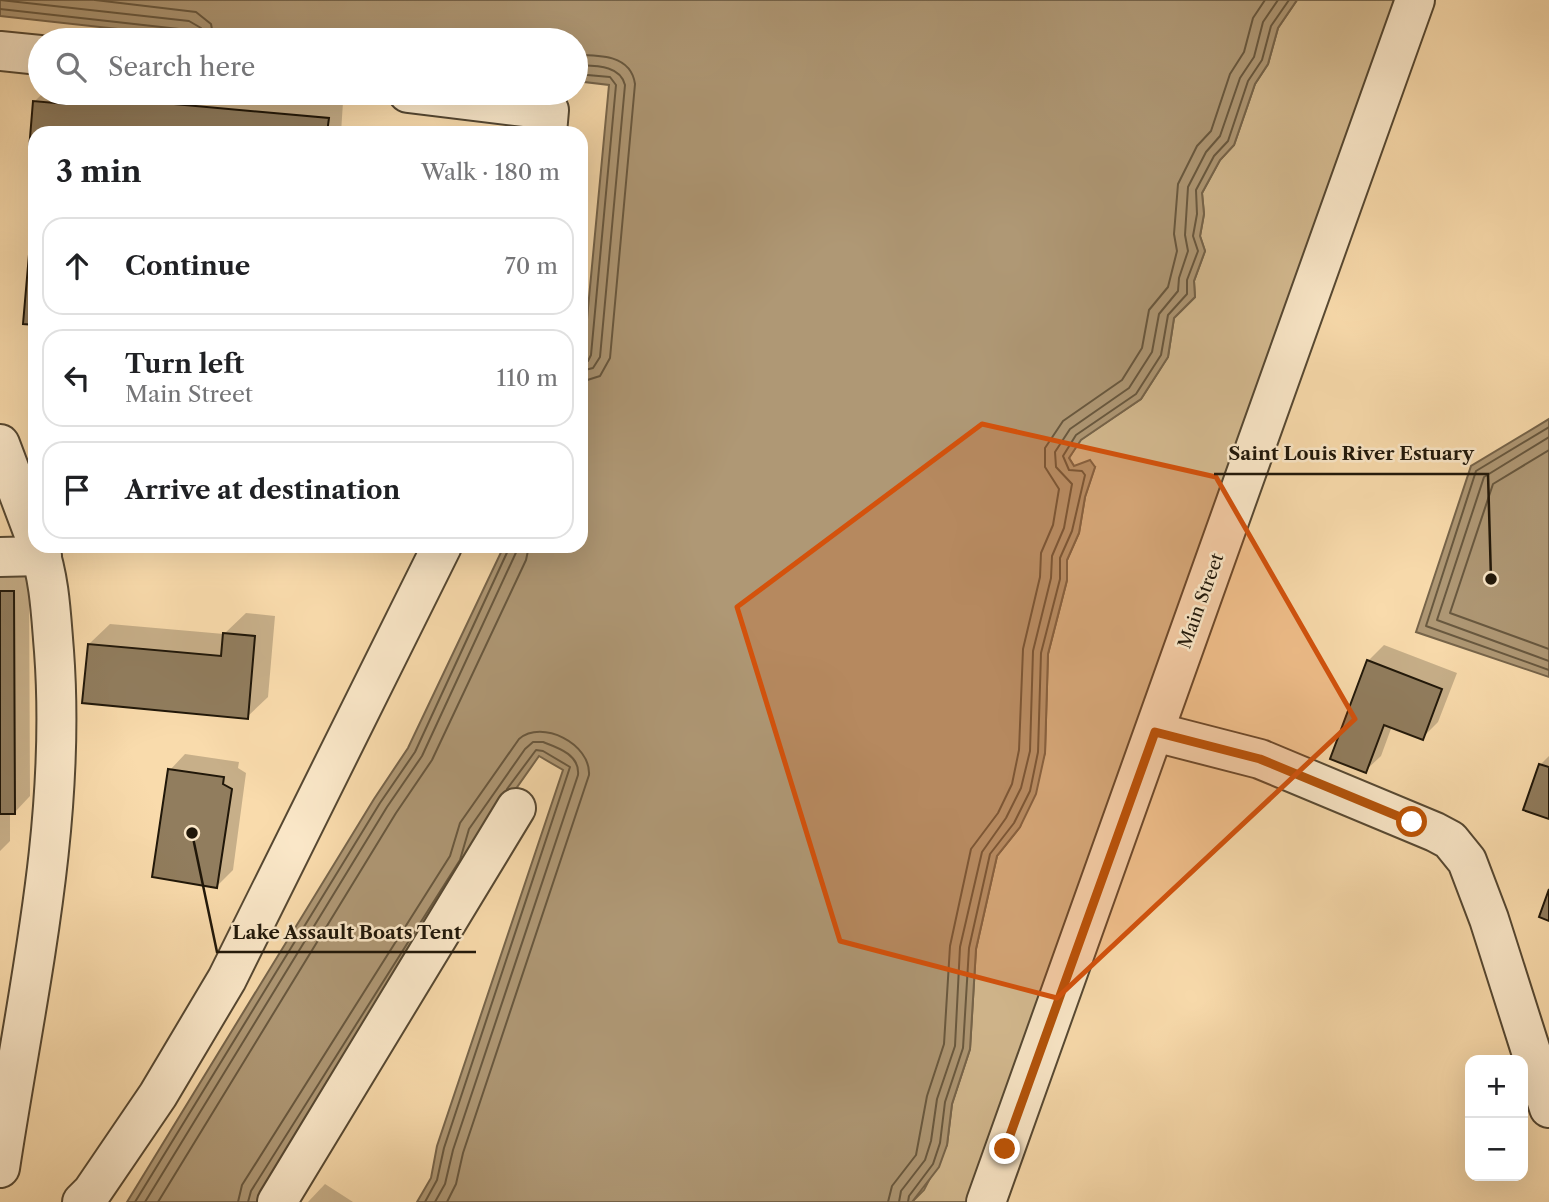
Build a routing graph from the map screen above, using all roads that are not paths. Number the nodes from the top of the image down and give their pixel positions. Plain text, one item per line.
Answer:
1 (1415, 0) edge
2 (0, 51) edge
3 (28, 54) edge
4 (508, 105) edge
5 (548, 126) edge
6 (0, 444) edge
7 (28, 498) edge
8 (28, 550) edge
9 (40, 553) edge
10 (439, 553) edge
11 (0, 557) edge
12 (1155, 732) junction
13 (516, 808) dead end
14 (1537, 1031) edge
15 (1549, 1108) edge
16 (0, 1168) edge
17 (82, 1202) edge
18 (277, 1202) edge
19 (986, 1202) edge

1 - 12 street, Main Street
2 - 3 street
4 - 5 street
6 - 7 street
8 - 11 street
9 - 16 street
10 - 17 street
12 - 14 street
12 - 19 street, Main Street
13 - 18 street
14 - 15 street

